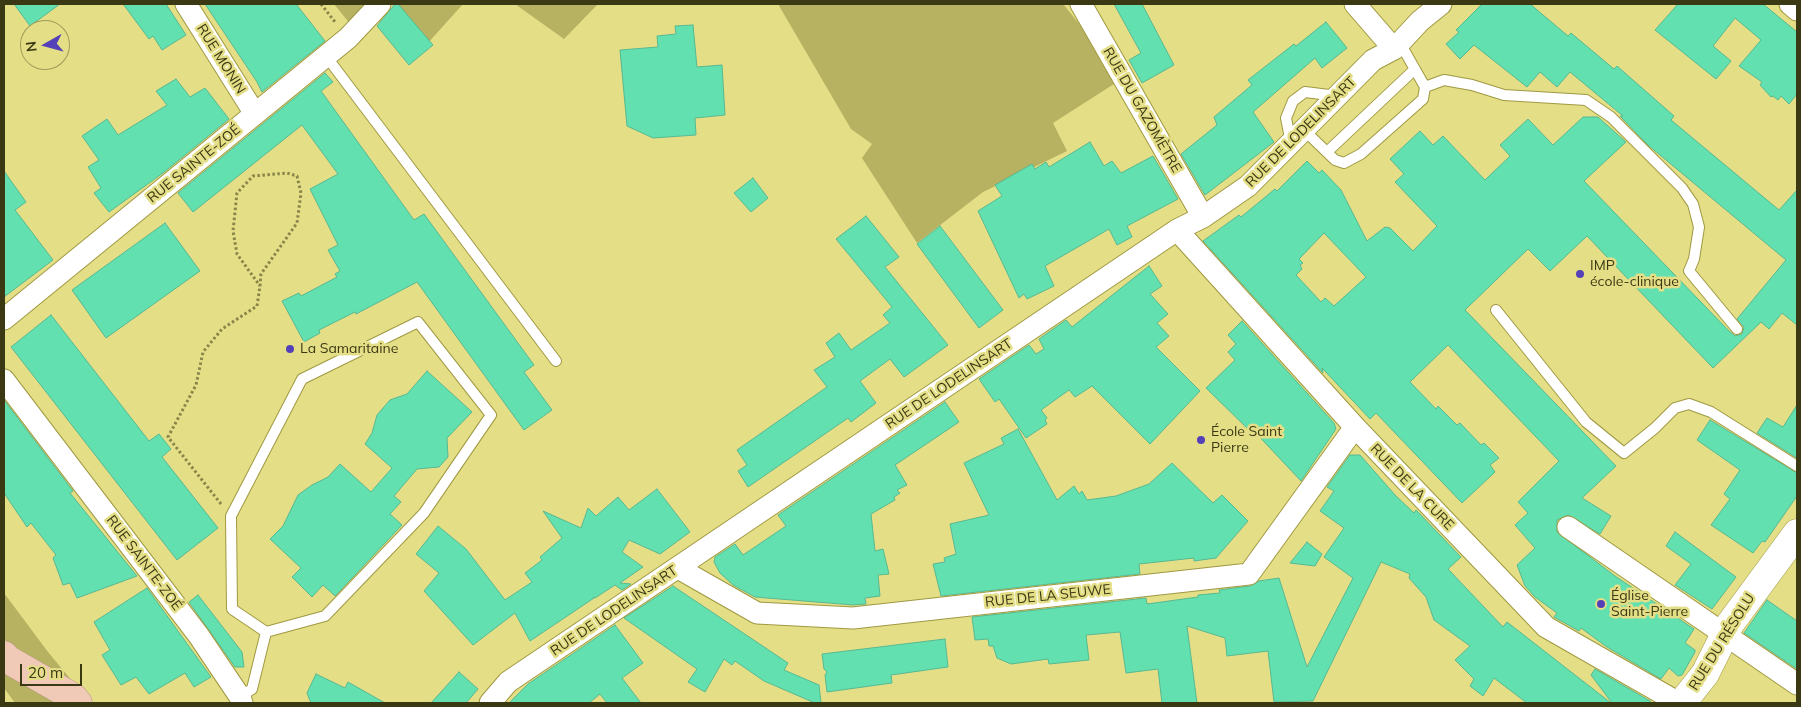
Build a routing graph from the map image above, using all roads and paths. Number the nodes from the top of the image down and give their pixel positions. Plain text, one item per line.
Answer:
1 (186, 4) edge
2 (380, 4) edge
3 (1080, 4) edge
4 (1355, 4) edge
5 (1441, 4) edge
6 (1790, 4) edge
7 (1797, 10) edge
8 (1397, 46) junction
9 (326, 56) junction
10 (1415, 69) junction
11 (1425, 87) junction
12 (1338, 96) junction
13 (256, 114) junction
14 (1298, 137) junction
15 (1326, 152) junction
16 (1204, 217) junction
17 (1178, 230) junction
18 (260, 286) junction
19 (1496, 310) dead end
20 (4, 319) edge
21 (1737, 329) dead end
22 (556, 361) dead end
23 (4, 380) edge
24 (1355, 427) junction
25 (1797, 466) edge
26 (231, 516) junction
27 (1568, 527) dead end
28 (1797, 533) edge
29 (678, 568) junction
30 (266, 632) junction
31 (1725, 636) junction
32 (4, 655) edge
33 (1797, 684) edge
34 (241, 700) edge
35 (78, 703) edge
36 (490, 703) edge
37 (1681, 703) edge

1 - 13 street, RUE MONIN
2 - 9 street, RUE SAINTE-ZOÉ
3 - 16 street, RUE DU GAZOMÈTRE
4 - 8 street
5 - 8 street, RUE DE LODELINSART
6 - 7 street
8 - 10 lane
8 - 12 street, RUE DE LODELINSART
9 - 13 street, RUE SAINTE-ZOÉ
9 - 22 lane
10 - 11 lane
10 - 15 lane
11 - 15 lane
11 - 21 lane
12 - 14 street, RUE DE LODELINSART
12 - 14 lane
13 - 20 street, RUE SAINTE-ZOÉ
14 - 15 lane
14 - 16 street, RUE DE LODELINSART
16 - 17 street, RUE DE LODELINSART
17 - 24 street, RUE DE LA CURE
17 - 29 street, RUE DE LODELINSART
18 - 18 path
18 - 26 path
19 - 25 lane
23 - 34 street, RUE SAINTE-ZOÉ
24 - 29 street, RUE DE LA SEUWE
24 - 37 street, RUE DE LA CURE
26 - 30 lane
26 - 30 lane
27 - 31 street
28 - 31 street, RUE DU RÉSOLU
29 - 36 street, RUE DE LODELINSART
30 - 34 lane
31 - 33 street
31 - 37 street, RUE DU RÉSOLU
32 - 35 highway

